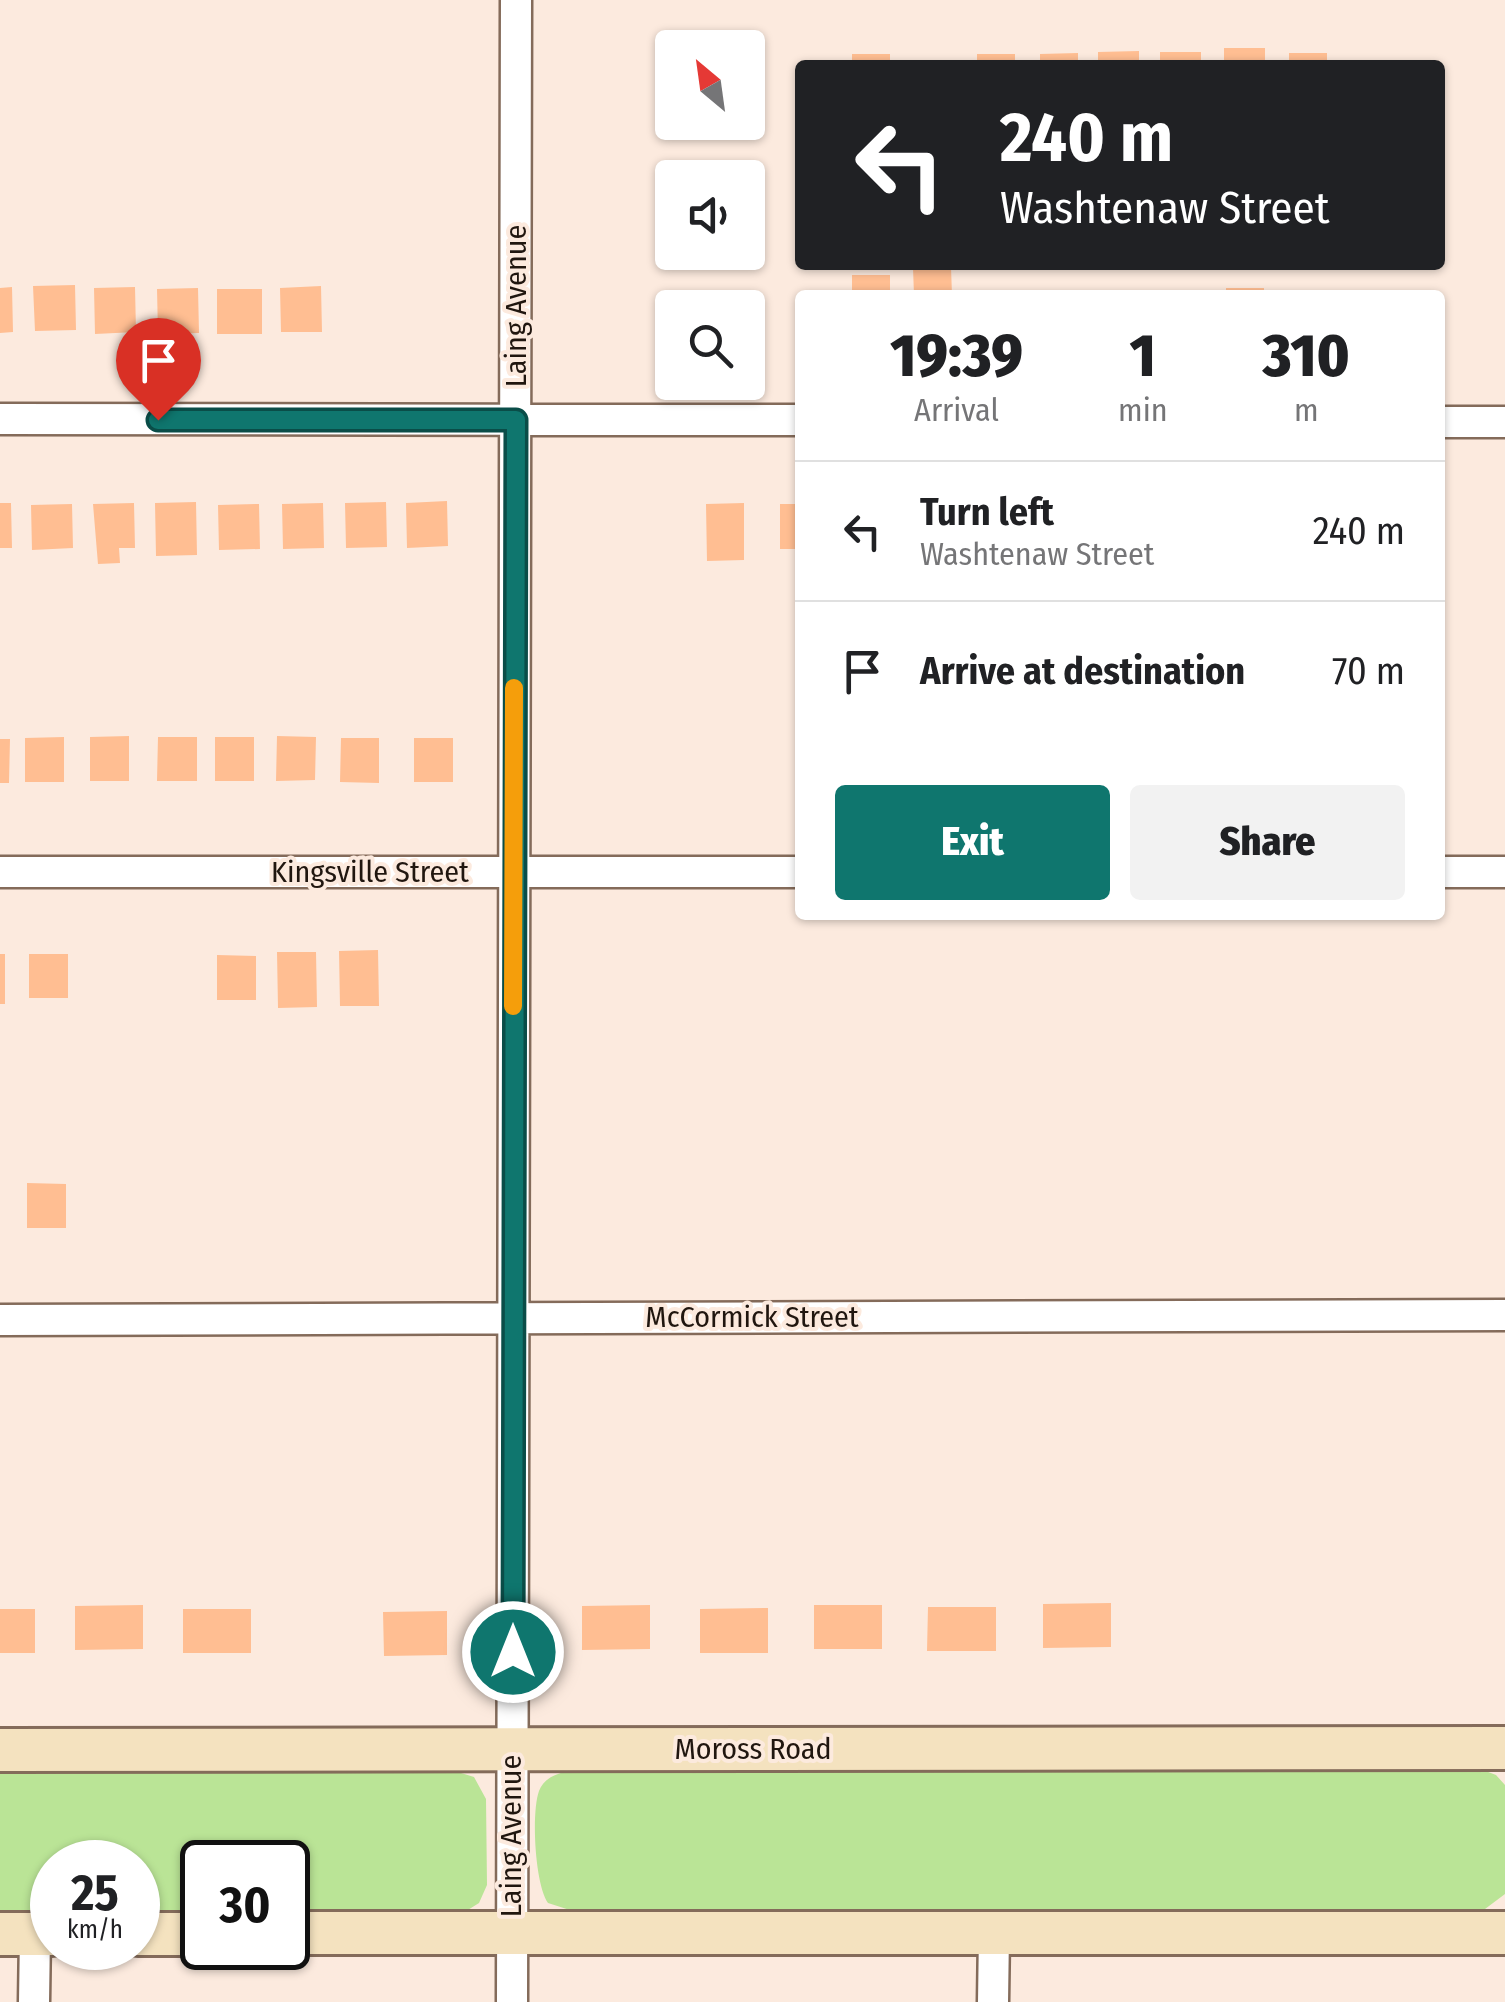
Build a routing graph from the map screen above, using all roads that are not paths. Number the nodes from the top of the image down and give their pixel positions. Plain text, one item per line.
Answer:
1 (516, 0) edge
2 (0, 420) edge
3 (516, 420) junction
4 (795, 420) edge
5 (1445, 422) edge
6 (1505, 422) edge
7 (0, 872) edge
8 (513, 872) junction
9 (795, 872) edge
10 (1445, 872) edge
11 (1505, 872) edge
12 (1505, 1315) edge
13 (514, 1319) junction
14 (0, 1320) edge
15 (1505, 1748) edge
16 (0, 1750) edge
17 (510, 1750) junction
18 (310, 1933) edge
19 (512, 1933) junction
20 (994, 1933) junction
21 (1505, 1933) edge
22 (29, 1934) edge
23 (34, 2002) edge
24 (512, 2002) edge
25 (993, 2002) edge

1 - 3 street, Laing Avenue
2 - 3 street
3 - 4 street
3 - 8 street, Laing Avenue
5 - 6 street
7 - 8 street, Kingsville Street
8 - 9 street, Kingsville Street
8 - 13 street, Laing Avenue
10 - 11 street
12 - 13 street, McCormick Street
13 - 14 street, McCormick Street
13 - 17 street, Laing Avenue
15 - 17 main road, Moross Road
16 - 17 main road, Moross Road
17 - 19 street, Laing Avenue
18 - 19 main road
19 - 20 main road
19 - 24 street, Laing Avenue
20 - 21 main road
20 - 25 street
22 - 23 street

